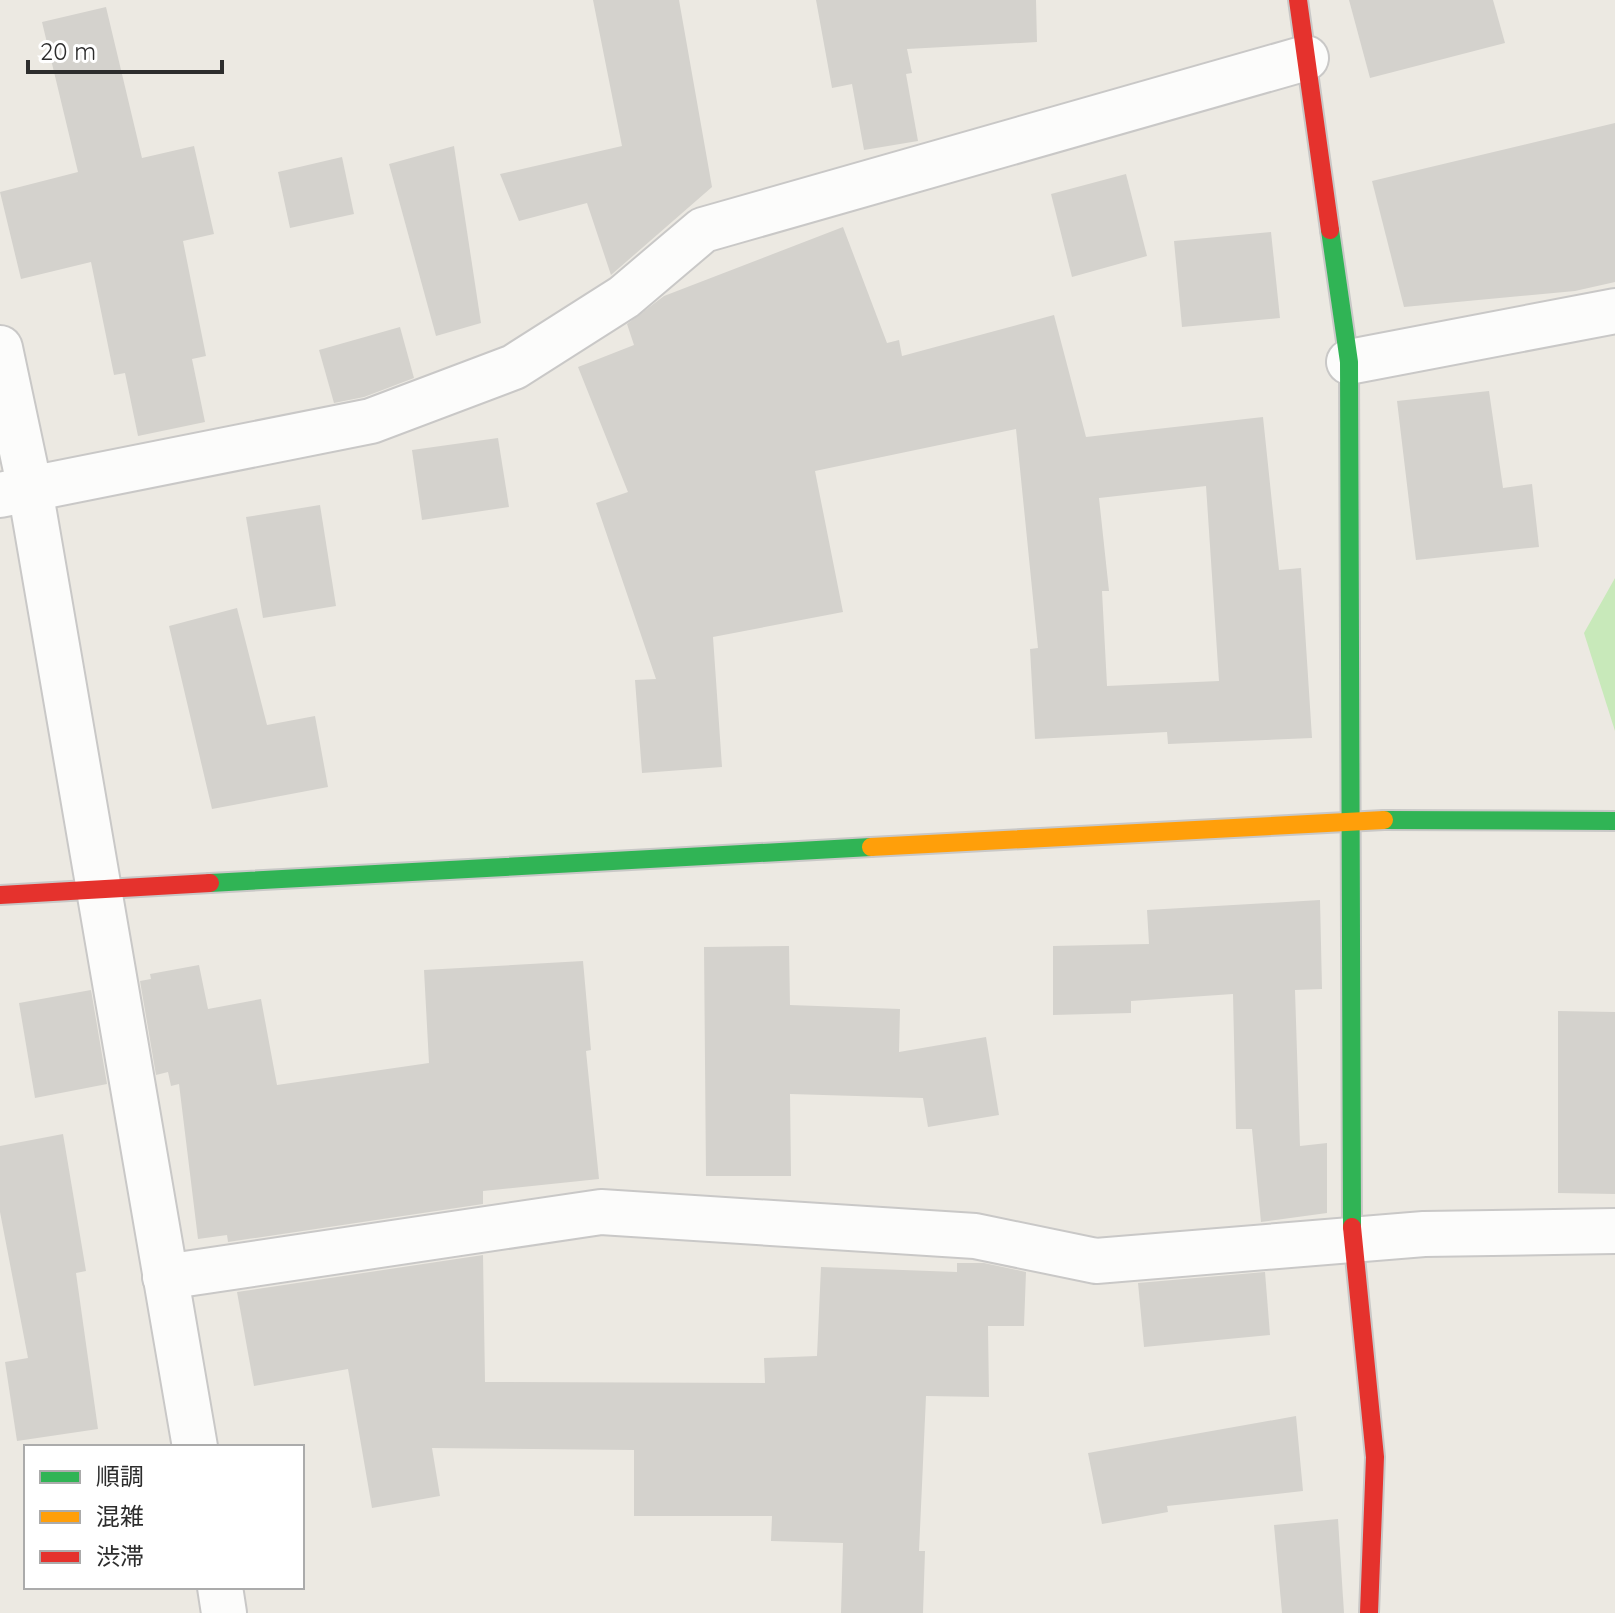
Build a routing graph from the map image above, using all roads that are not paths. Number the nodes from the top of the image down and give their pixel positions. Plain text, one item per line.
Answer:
1 (1298, 0) edge
2 (1306, 58) junction
3 (1615, 311) edge
4 (0, 348) edge
5 (1349, 362) junction
6 (15, 492) edge
7 (1348, 820) junction
8 (1615, 821) edge
9 (97, 889) junction
10 (0, 895) edge
11 (1615, 1231) edge
12 (1352, 1240) junction
13 (165, 1277) junction
14 (195, 1445) edge
15 (220, 1589) edge
16 (224, 1613) edge
17 (1369, 1613) edge

1 - 2 street
2 - 5 street
2 - 6 street
3 - 5 street
4 - 6 street
5 - 7 street
6 - 9 street
7 - 8 street
7 - 9 street
7 - 12 street
9 - 10 street
9 - 13 street
11 - 12 street
12 - 13 street
12 - 17 street
13 - 14 street
15 - 16 street

